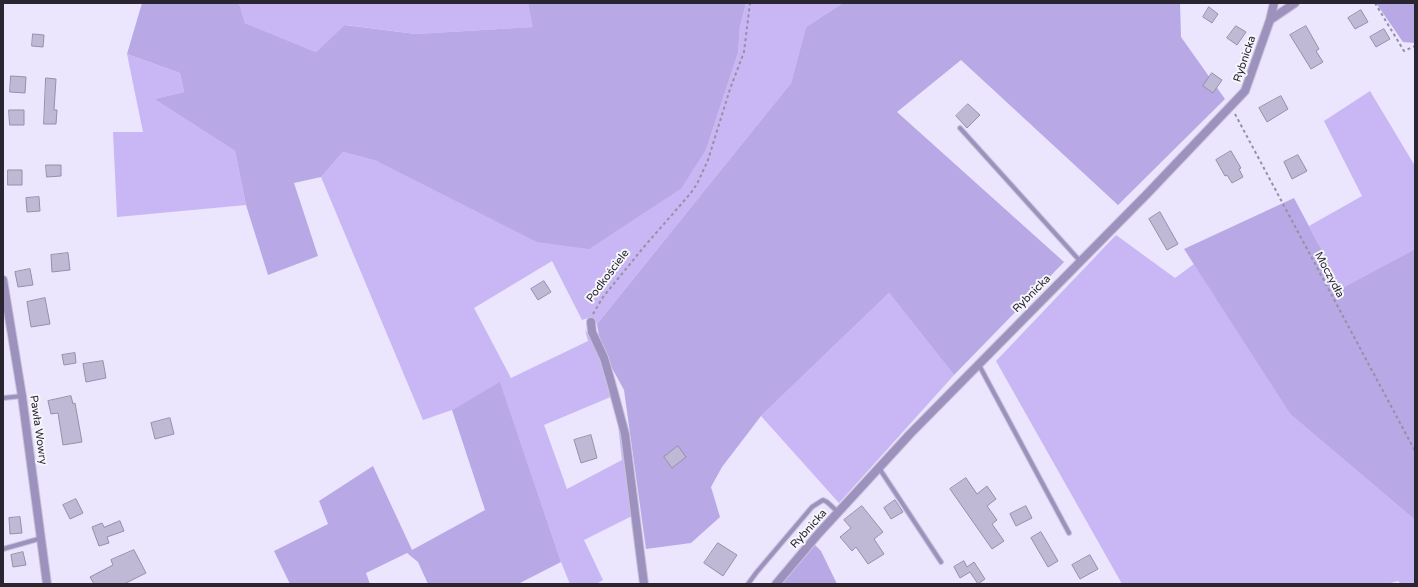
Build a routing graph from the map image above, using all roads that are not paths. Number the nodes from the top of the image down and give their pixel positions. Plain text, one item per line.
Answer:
1 (1274, 3) edge
2 (1296, 3) edge
3 (1270, 20) junction
4 (960, 128) dead end
5 (1080, 262) junction
6 (3, 280) edge
7 (590, 322) road end
8 (978, 364) junction
9 (22, 396) junction
10 (3, 398) edge
11 (879, 468) junction
12 (839, 512) junction
13 (1069, 534) dead end
14 (42, 538) junction
15 (3, 549) edge
16 (941, 562) dead end
17 (47, 584) edge
18 (644, 584) edge
19 (748, 584) edge
20 (776, 584) edge

1 - 3 street, Rybnicka
2 - 3 street
3 - 5 street, Rybnicka
4 - 5 lane
5 - 8 street, Rybnicka
6 - 9 street, Pawła Wowry
7 - 18 street
8 - 11 street, Rybnicka
8 - 13 lane
9 - 10 lane
9 - 14 street, Pawła Wowry
11 - 12 street, Rybnicka
11 - 16 lane
12 - 19 lane
12 - 20 street, Rybnicka
14 - 15 lane
14 - 17 street, Pawła Wowry

